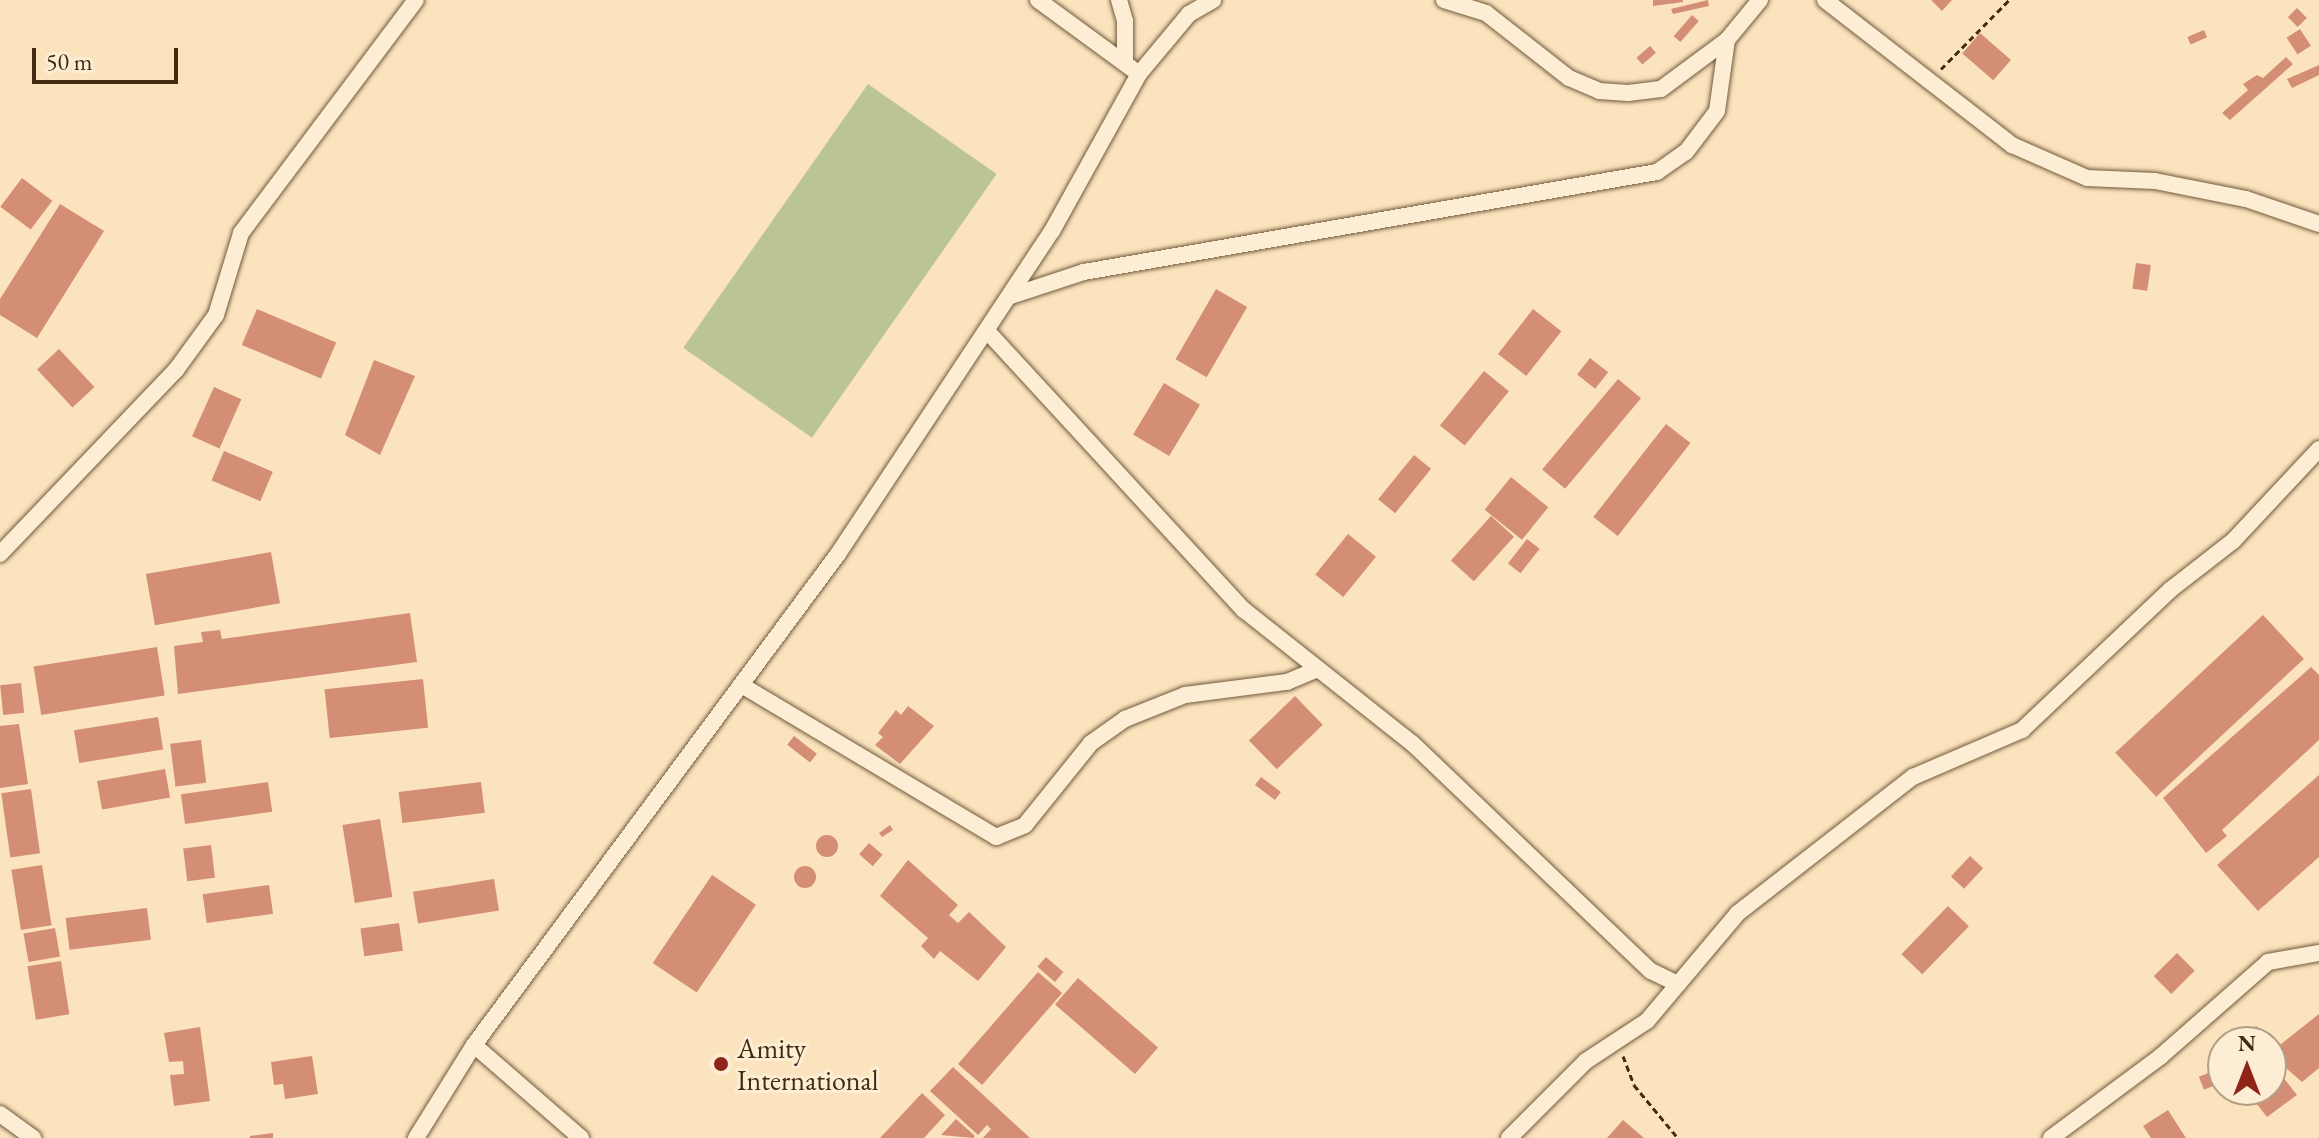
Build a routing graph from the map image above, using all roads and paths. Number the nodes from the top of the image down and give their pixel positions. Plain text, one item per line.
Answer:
1 (416, 0) edge
2 (1038, 0) edge
3 (1119, 0) edge
4 (1213, 0) edge
5 (1444, 0) edge
6 (1760, 0) edge
7 (1825, 0) edge
8 (2009, 0) edge
9 (1727, 40) junction
10 (1125, 63) junction
11 (1139, 74) junction
12 (1930, 80) junction
13 (2319, 224) edge
14 (1011, 296) junction
15 (988, 332) junction
16 (2319, 449) edge
17 (0, 554) edge
18 (1317, 669) junction
19 (743, 686) junction
20 (2319, 953) edge
21 (1678, 984) junction
22 (1619, 1044) junction
23 (474, 1045) junction
24 (0, 1114) edge
25 (33, 1138) edge
26 (416, 1138) edge
27 (581, 1138) edge
28 (1509, 1138) edge
29 (1678, 1138) edge
30 (2051, 1138) edge

1 - 17 street
2 - 10 street
3 - 10 street
4 - 11 street
5 - 9 street
6 - 9 street
7 - 12 street
8 - 12 path
9 - 14 street
10 - 11 street
11 - 14 street
12 - 13 street
14 - 15 street
15 - 18 street
15 - 19 street
16 - 21 street
18 - 19 street
18 - 21 street
19 - 23 street
20 - 30 street
21 - 22 street
22 - 28 street
22 - 29 path
23 - 26 street
23 - 27 street
24 - 25 street

